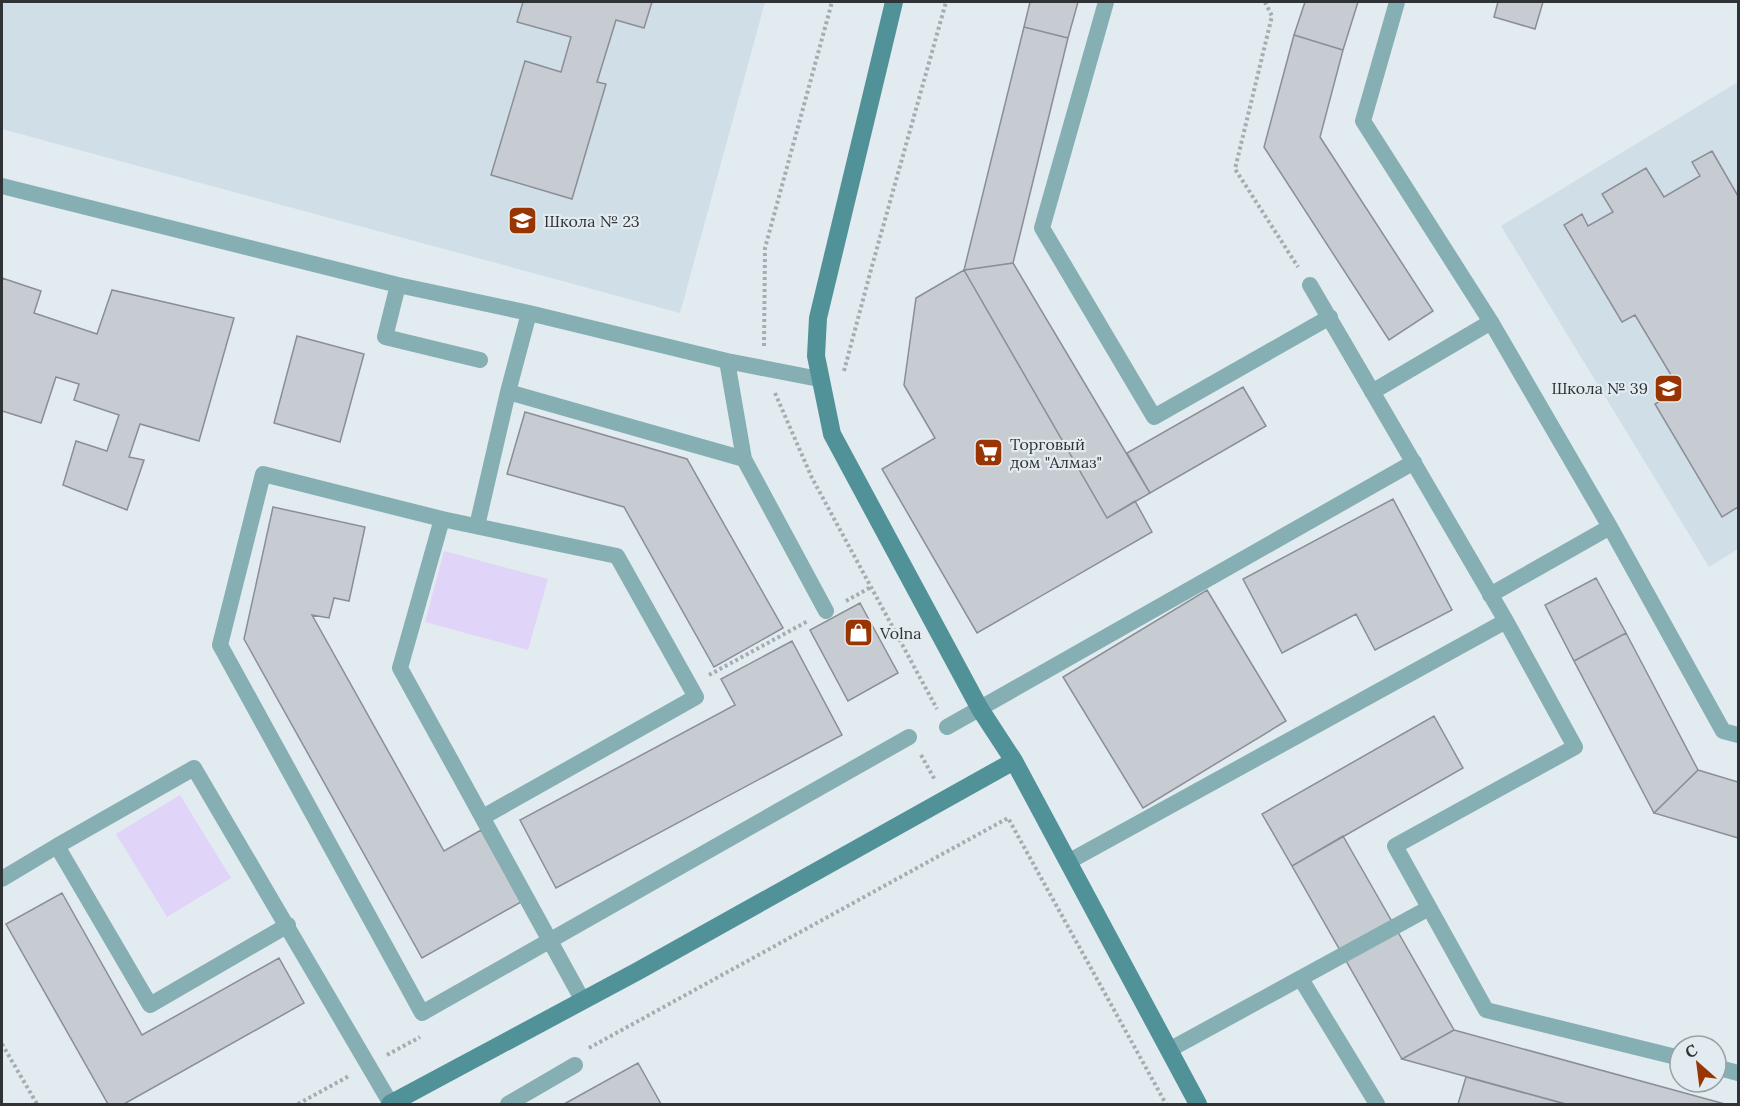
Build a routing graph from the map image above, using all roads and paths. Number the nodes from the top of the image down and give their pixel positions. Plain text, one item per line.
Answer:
1 (894, 2) edge
2 (946, 2) edge
3 (1106, 2) edge
4 (1265, 2) edge
5 (1397, 2) edge
6 (2, 186) edge
7 (398, 285) junction
8 (1310, 285) joint
9 (529, 313) junction
10 (1330, 317) junction
11 (1491, 322) junction
12 (480, 360) dead end
13 (727, 362) junction
14 (819, 379) junction
15 (842, 379) dead end
16 (508, 392) junction
17 (1372, 392) junction
18 (744, 459) junction
19 (1414, 462) junction
20 (442, 519) junction
21 (477, 526) junction
22 (1610, 526) junction
23 (871, 587) dead end
24 (1490, 595) junction
25 (826, 611) junction
26 (1506, 621) junction
27 (690, 686) junction
28 (980, 709) junction
29 (947, 728) dead end
30 (1738, 735) edge
31 (909, 737) joint
32 (1014, 761) junction
33 (946, 799) junction
34 (483, 818) junction
35 (57, 846) junction
36 (1068, 862) junction
37 (2, 879) edge
38 (1429, 908) junction
39 (288, 926) junction
40 (551, 941) junction
41 (1301, 978) junction
42 (583, 1000) junction
43 (2, 1044) edge
44 (1169, 1050) junction
45 (1668, 1055) edge
46 (578, 1059) joint
47 (37, 1104) edge
48 (391, 1104) edge
49 (508, 1104) edge
50 (1166, 1104) edge
51 (1198, 1104) edge
52 (1377, 1104) edge

1 - 14 street
2 - 15 path
3 - 10 lane
4 - 8 path
5 - 11 lane
6 - 7 lane
7 - 9 lane
7 - 12 lane
8 - 10 lane
9 - 13 lane
9 - 16 lane
10 - 17 lane
11 - 17 lane
11 - 22 lane
13 - 14 lane
13 - 18 lane
14 - 28 street
16 - 18 lane
16 - 21 lane
17 - 19 lane
18 - 25 lane
19 - 24 lane
19 - 28 lane
20 - 21 lane
20 - 34 lane
20 - 40 lane
21 - 27 lane
22 - 24 lane
22 - 30 lane
23 - 25 path
24 - 26 lane
25 - 27 path
26 - 36 lane
26 - 38 lane
27 - 34 lane
28 - 29 lane
28 - 32 street
31 - 33 path
31 - 40 lane
32 - 33 street
32 - 36 street
33 - 42 street
34 - 40 lane
35 - 37 lane
35 - 39 lane
35 - 39 lane
36 - 44 street
38 - 41 lane
38 - 45 lane
39 - 48 lane
40 - 42 lane
41 - 44 lane
41 - 52 lane
42 - 48 street
43 - 47 path
44 - 51 street
46 - 49 lane
46 - 50 path

